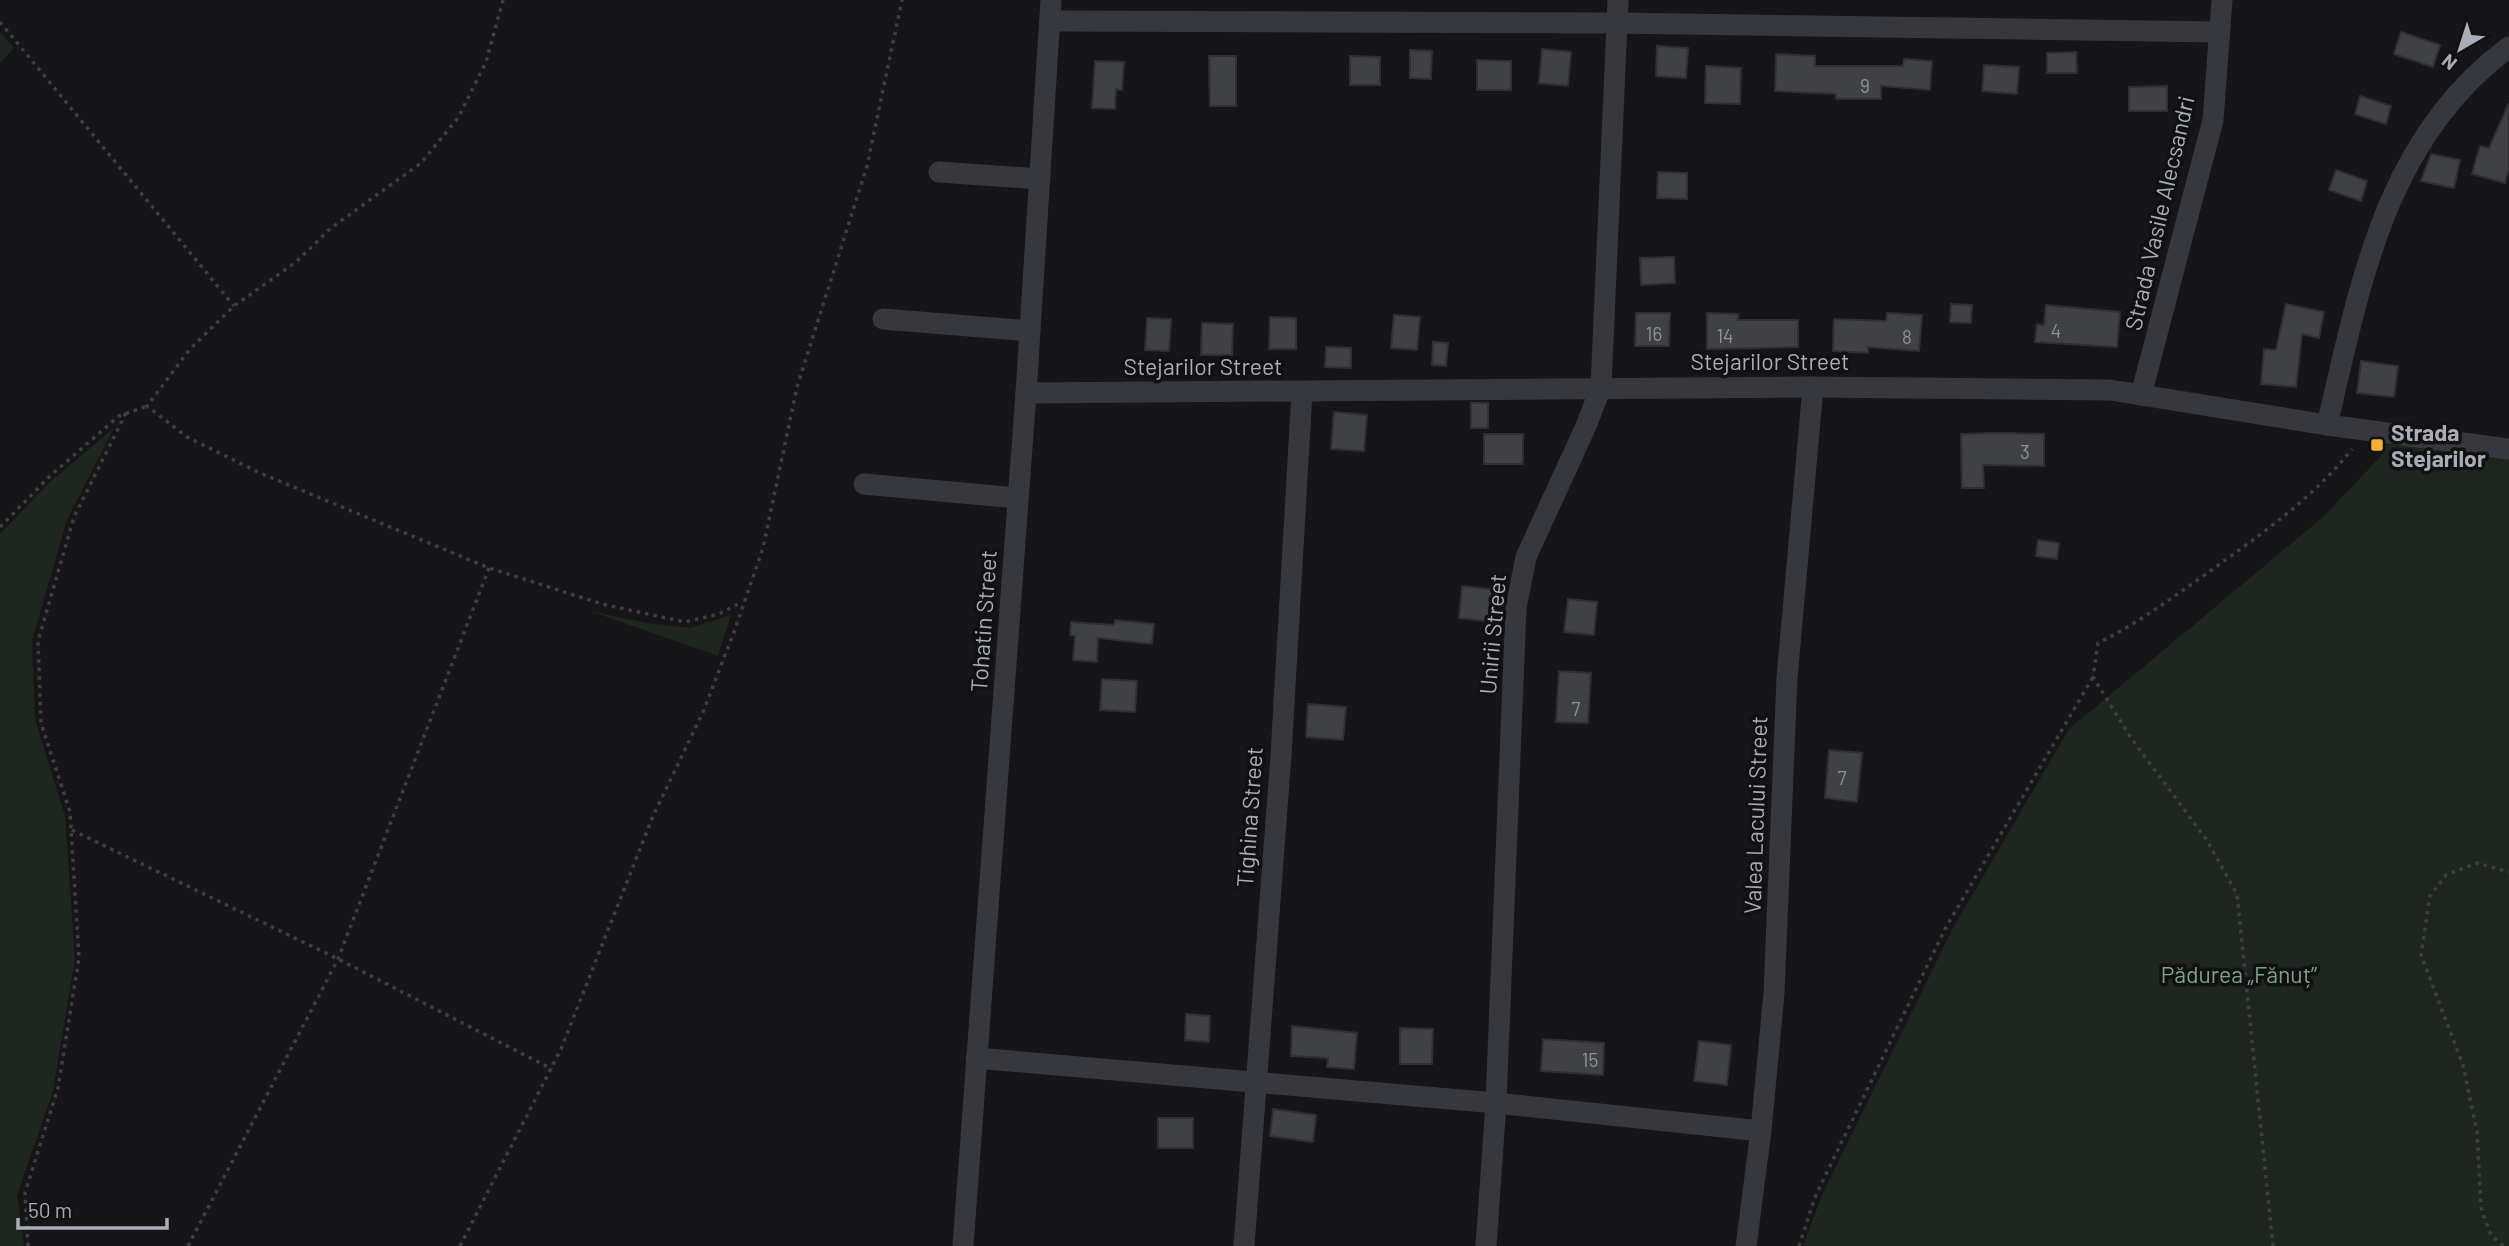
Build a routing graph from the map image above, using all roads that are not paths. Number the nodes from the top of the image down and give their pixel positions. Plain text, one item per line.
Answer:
1 (1618, 0) edge
2 (2222, 0) edge
3 (1050, 10) edge
4 (1616, 23) junction
5 (2219, 32) junction
6 (2509, 47) edge
7 (939, 172) dead end
8 (1040, 179) junction
9 (883, 319) dead end
10 (1030, 331) junction
11 (1601, 387) junction
12 (1812, 387) junction
13 (1026, 393) junction
14 (1302, 393) junction
15 (2141, 396) junction
16 (2327, 425) junction
17 (2509, 449) edge
18 (864, 484) dead end
19 (1018, 498) junction
20 (976, 1058) junction
21 (1255, 1084) junction
22 (1496, 1102) junction
23 (1761, 1130) junction
24 (963, 1246) edge
25 (1244, 1246) edge
26 (1486, 1246) edge
27 (1746, 1246) edge

1 - 4 street, Unirii Street
2 - 5 street, Strada Vasile Alecsandri
3 - 4 street
3 - 8 street, Tohatin Street
4 - 5 street
4 - 11 street, Unirii Street
5 - 15 street, Strada Vasile Alecsandri
6 - 16 street
7 - 8 street
8 - 10 street, Tohatin Street
9 - 10 street
10 - 13 street, Tohatin Street
11 - 12 street, Stejarilor Street
11 - 14 street, Stejarilor Street
11 - 22 street, Unirii Street
12 - 15 street, Stejarilor Street
12 - 23 street, Valea Lacului Street
13 - 14 street, Stejarilor Street
13 - 19 street, Tohatin Street
14 - 21 street, Tighina Street
15 - 16 street, Stejarilor Street
16 - 17 street, Stejarilor Street
18 - 19 street
19 - 20 street, Tohatin Street
20 - 21 street
20 - 24 street, Tohatin Street
21 - 22 street
21 - 25 street, Tighina Street
22 - 23 street
22 - 26 street, Unirii Street
23 - 27 street, Valea Lacului Street

